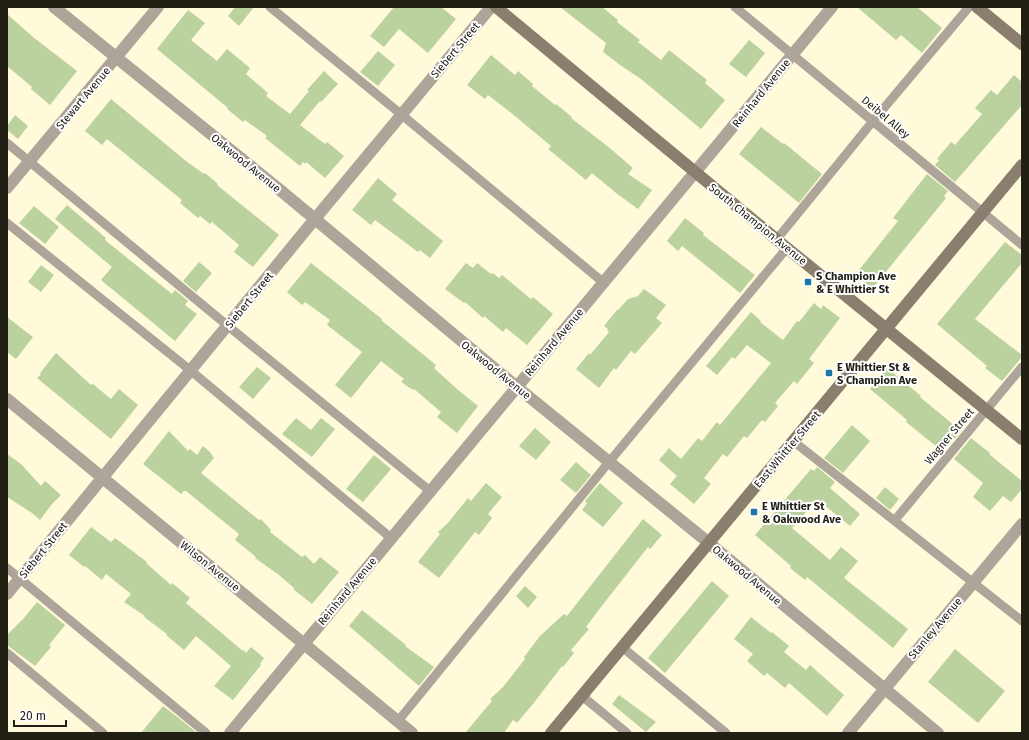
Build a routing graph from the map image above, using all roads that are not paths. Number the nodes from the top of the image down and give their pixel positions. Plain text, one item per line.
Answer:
1 (54, 7) edge
2 (158, 7) edge
3 (270, 7) edge
4 (491, 7) edge
5 (496, 7) edge
6 (735, 7) edge
7 (832, 7) edge
8 (969, 7) edge
9 (977, 7) edge
10 (1022, 44) edge
11 (793, 54) junction
12 (116, 58) junction
13 (402, 115) junction
14 (873, 121) junction
15 (7, 143) edge
16 (29, 161) junction
17 (1022, 165) edge
18 (695, 172) junction
19 (7, 188) edge
20 (983, 212) junction
21 (314, 220) junction
22 (7, 223) edge
23 (777, 239) junction
24 (1022, 245) edge
25 (787, 248) junction
26 (604, 283) junction
27 (228, 326) junction
28 (886, 328) junction
29 (1022, 367) edge
30 (190, 370) junction
31 (517, 387) junction
32 (7, 399) edge
33 (987, 410) junction
34 (1022, 439) edge
35 (793, 442) junction
36 (609, 462) junction
37 (102, 478) junction
38 (430, 491) junction
39 (895, 520) junction
40 (1022, 524) edge
41 (391, 538) junction
42 (708, 543) junction
43 (7, 568) edge
44 (20, 579) junction
45 (973, 582) junction
46 (7, 594) edge
47 (1022, 621) edge
48 (304, 644) junction
49 (622, 647) junction
50 (7, 653) edge
51 (884, 689) junction
52 (582, 696) junction
53 (398, 721) junction
54 (103, 733) edge
55 (206, 733) edge
56 (230, 733) edge
57 (412, 733) edge
58 (551, 733) edge
59 (627, 733) edge
60 (726, 733) edge
61 (848, 733) edge
62 (938, 733) edge

1 - 12 street, Oakwood Avenue
2 - 12 street, Stewart Avenue
3 - 13 lane
4 - 13 street, Siebert Street
5 - 18 street, South Champion Avenue
6 - 11 lane, Deibel Alley
7 - 11 street, Reinhard Avenue
8 - 14 lane
9 - 10 street
11 - 14 lane, Deibel Alley
11 - 18 street, Reinhard Avenue
12 - 16 street, Stewart Avenue
12 - 21 street, Oakwood Avenue
13 - 21 street, Siebert Street
13 - 26 lane
14 - 20 lane, Deibel Alley
14 - 23 lane
15 - 16 lane
16 - 19 street, Stewart Avenue
16 - 27 lane
17 - 20 street, East Whittier Street
18 - 23 street, South Champion Avenue
18 - 26 street, Reinhard Avenue
20 - 24 lane, Deibel Alley
20 - 28 street, East Whittier Street
21 - 27 street, Siebert Street
21 - 31 street, Oakwood Avenue
22 - 30 lane
23 - 25 street, South Champion Avenue
25 - 28 street, South Champion Avenue
25 - 36 lane
26 - 31 street, Reinhard Avenue
27 - 30 street, Siebert Street
27 - 38 lane
28 - 33 street, South Champion Avenue
28 - 35 street, East Whittier Street
29 - 33 lane, Wagner Street
30 - 37 street, Siebert Street
30 - 41 lane
31 - 36 street, Oakwood Avenue
31 - 38 street, Reinhard Avenue
32 - 37 street, Wilson Avenue
33 - 34 street, South Champion Avenue
33 - 39 lane, Wagner Street
35 - 39 lane
35 - 42 street, East Whittier Street
36 - 42 street, Oakwood Avenue
36 - 53 lane
37 - 44 street, Siebert Street
37 - 48 street, Wilson Avenue
38 - 41 street, Reinhard Avenue
39 - 45 lane
40 - 45 street, Stanley Avenue
41 - 48 street, Reinhard Avenue
42 - 49 street, East Whittier Street
42 - 51 street, Oakwood Avenue
43 - 44 lane
44 - 46 street, Siebert Street
44 - 55 lane
45 - 47 lane
45 - 51 street, Stanley Avenue
48 - 53 street, Wilson Avenue
48 - 56 street, Reinhard Avenue
49 - 52 street, East Whittier Street
49 - 60 lane
50 - 54 lane
51 - 61 street, Stanley Avenue
51 - 62 street, Oakwood Avenue
52 - 58 street, East Whittier Street
52 - 59 lane
53 - 57 street, Wilson Avenue

